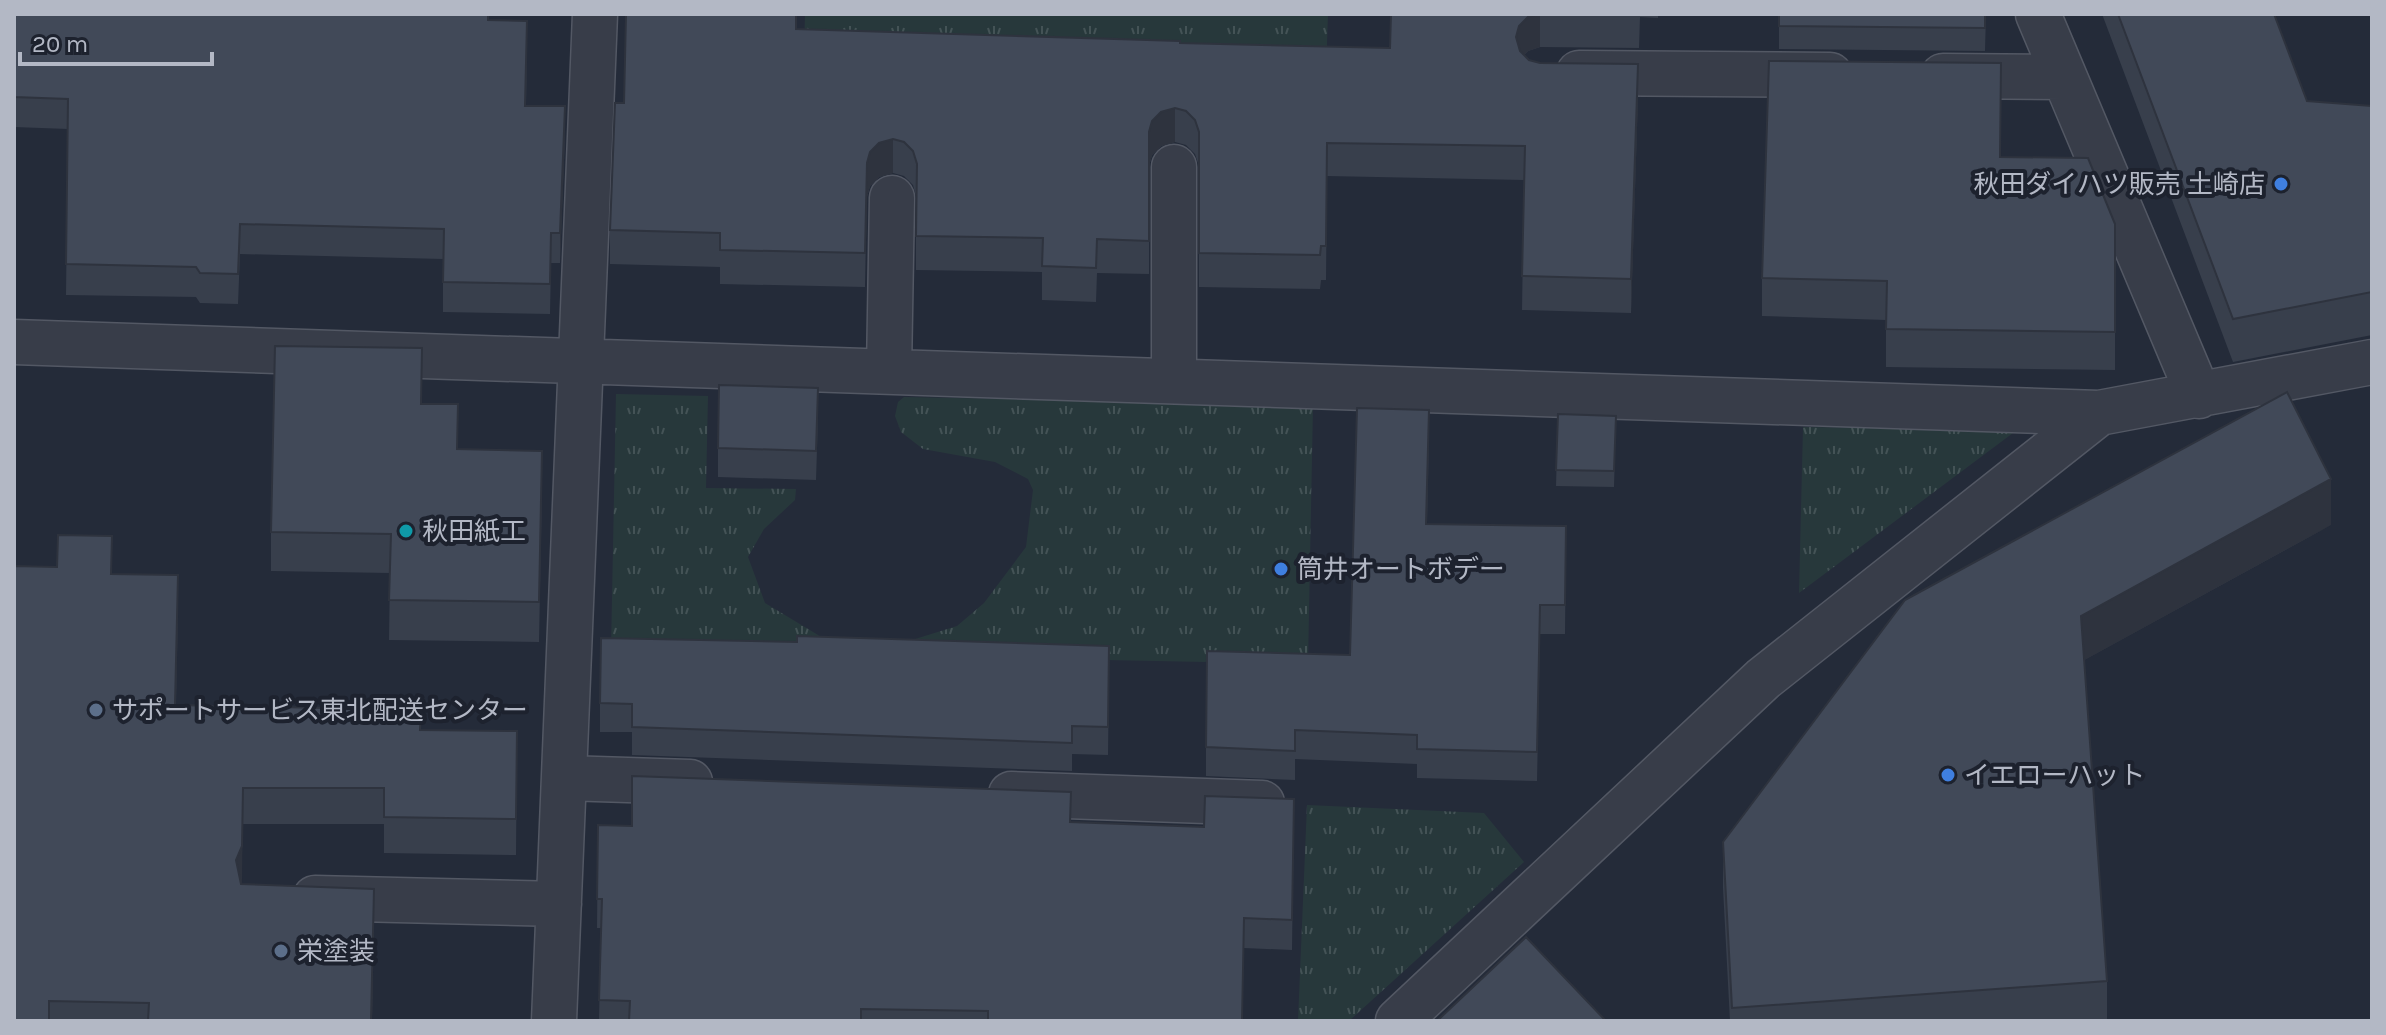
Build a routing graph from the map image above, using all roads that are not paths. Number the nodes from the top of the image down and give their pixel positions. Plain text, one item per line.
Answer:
1 (595, 14) edge
2 (2038, 14) edge
3 (1541, 72) edge
4 (2064, 77) junction
5 (1174, 167) dead end
6 (892, 198) dead end
7 (14, 342) edge
8 (580, 361) junction
9 (2372, 362) edge
10 (889, 371) junction
11 (1174, 381) junction
12 (2199, 396) junction
13 (2099, 413) junction
14 (565, 778) junction
15 (723, 783) edge
16 (975, 793) edge
17 (1291, 804) edge
18 (276, 898) edge
19 (559, 904) junction
20 (554, 1021) edge
21 (1398, 1021) edge

1 - 8 street
2 - 4 street
3 - 4 street
4 - 12 street
5 - 11 street
6 - 10 street
7 - 8 street
8 - 10 street
8 - 14 street
9 - 12 street
10 - 11 street
11 - 13 street
12 - 13 street
13 - 21 street
14 - 15 street
14 - 19 street
16 - 17 street
18 - 19 street
19 - 20 street

